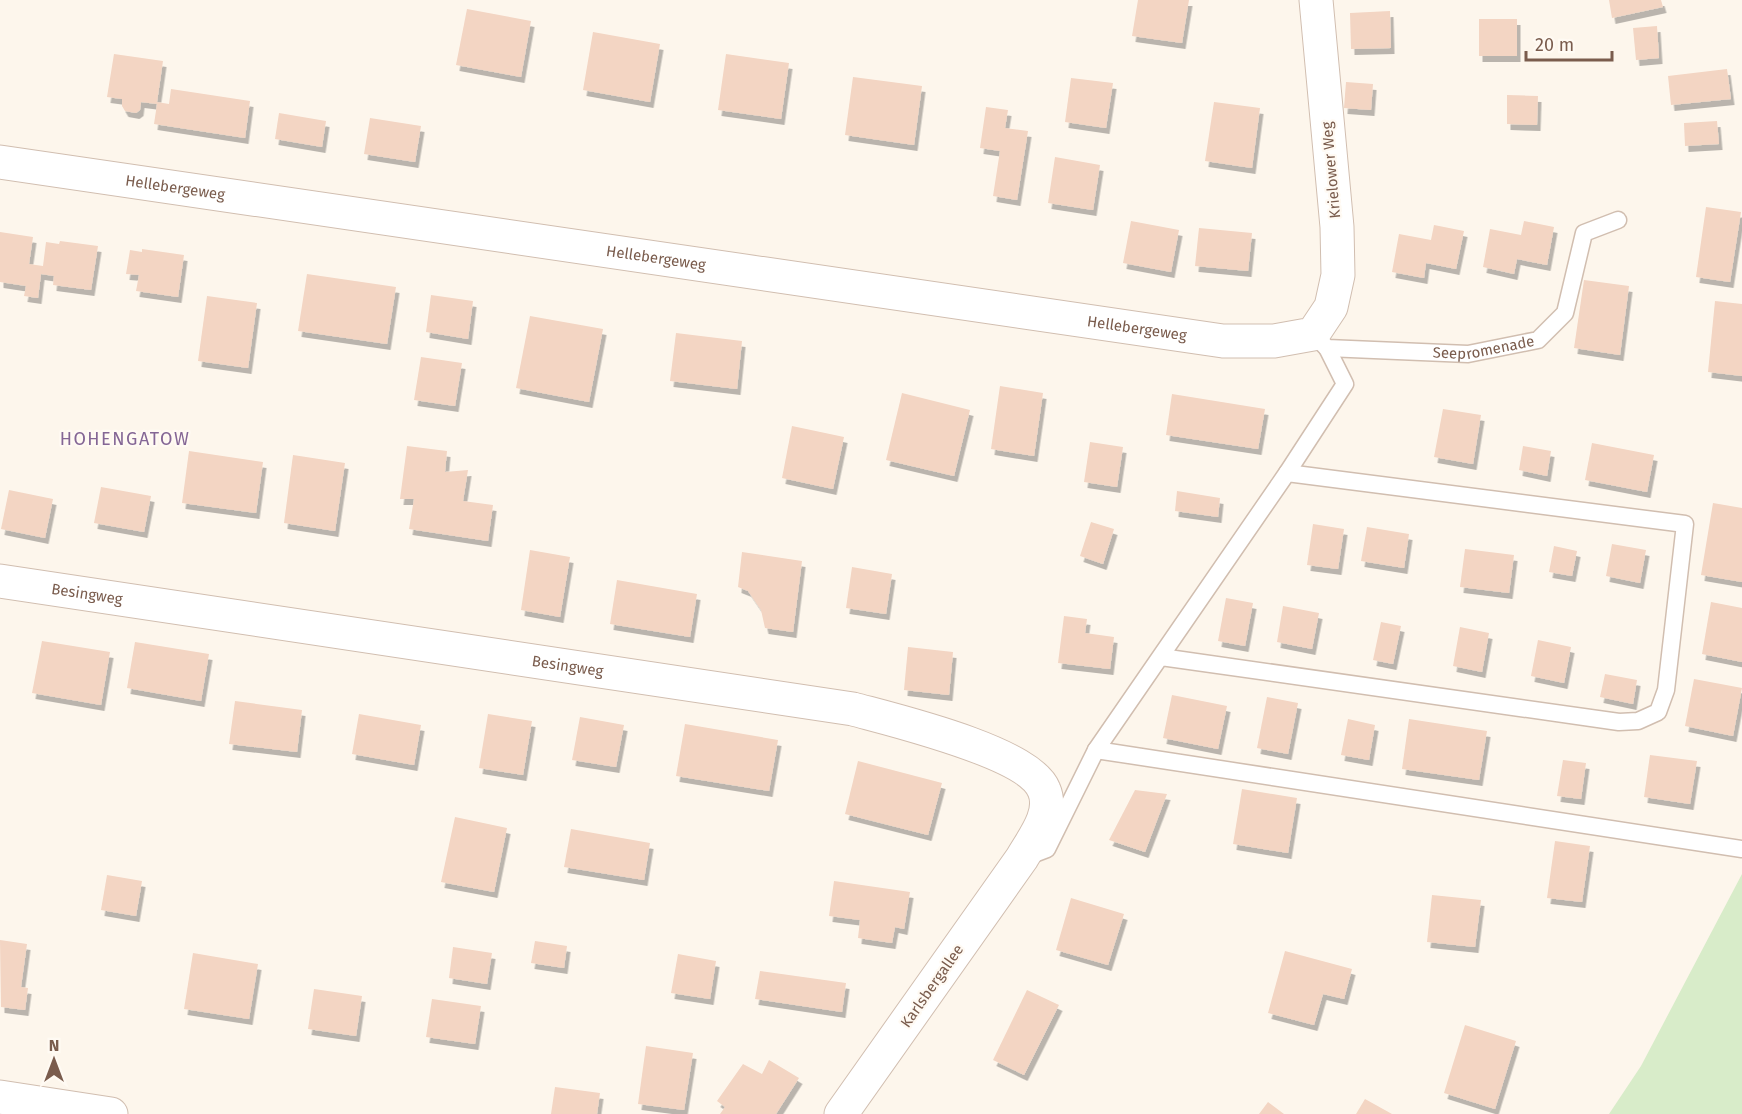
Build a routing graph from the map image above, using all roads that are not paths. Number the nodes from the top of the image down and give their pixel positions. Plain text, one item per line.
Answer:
1 (1316, 0) edge
2 (0, 162) edge
3 (1618, 220) dead end
4 (1320, 341) junction
5 (1287, 473) junction
6 (0, 581) edge
7 (1161, 657) junction
8 (1096, 750) junction
9 (1742, 849) edge
10 (1022, 858) junction
11 (0, 1097) edge
12 (111, 1114) edge
13 (841, 1114) edge

1 - 4 street, Krielower Weg
2 - 4 street, Hellebergeweg
3 - 4 lane, Seepromenade
4 - 5 lane
5 - 7 lane
5 - 7 lane
6 - 10 street, Besingweg
7 - 8 lane
8 - 9 lane
8 - 10 lane
10 - 13 street, Karlsbergallee
11 - 12 street

